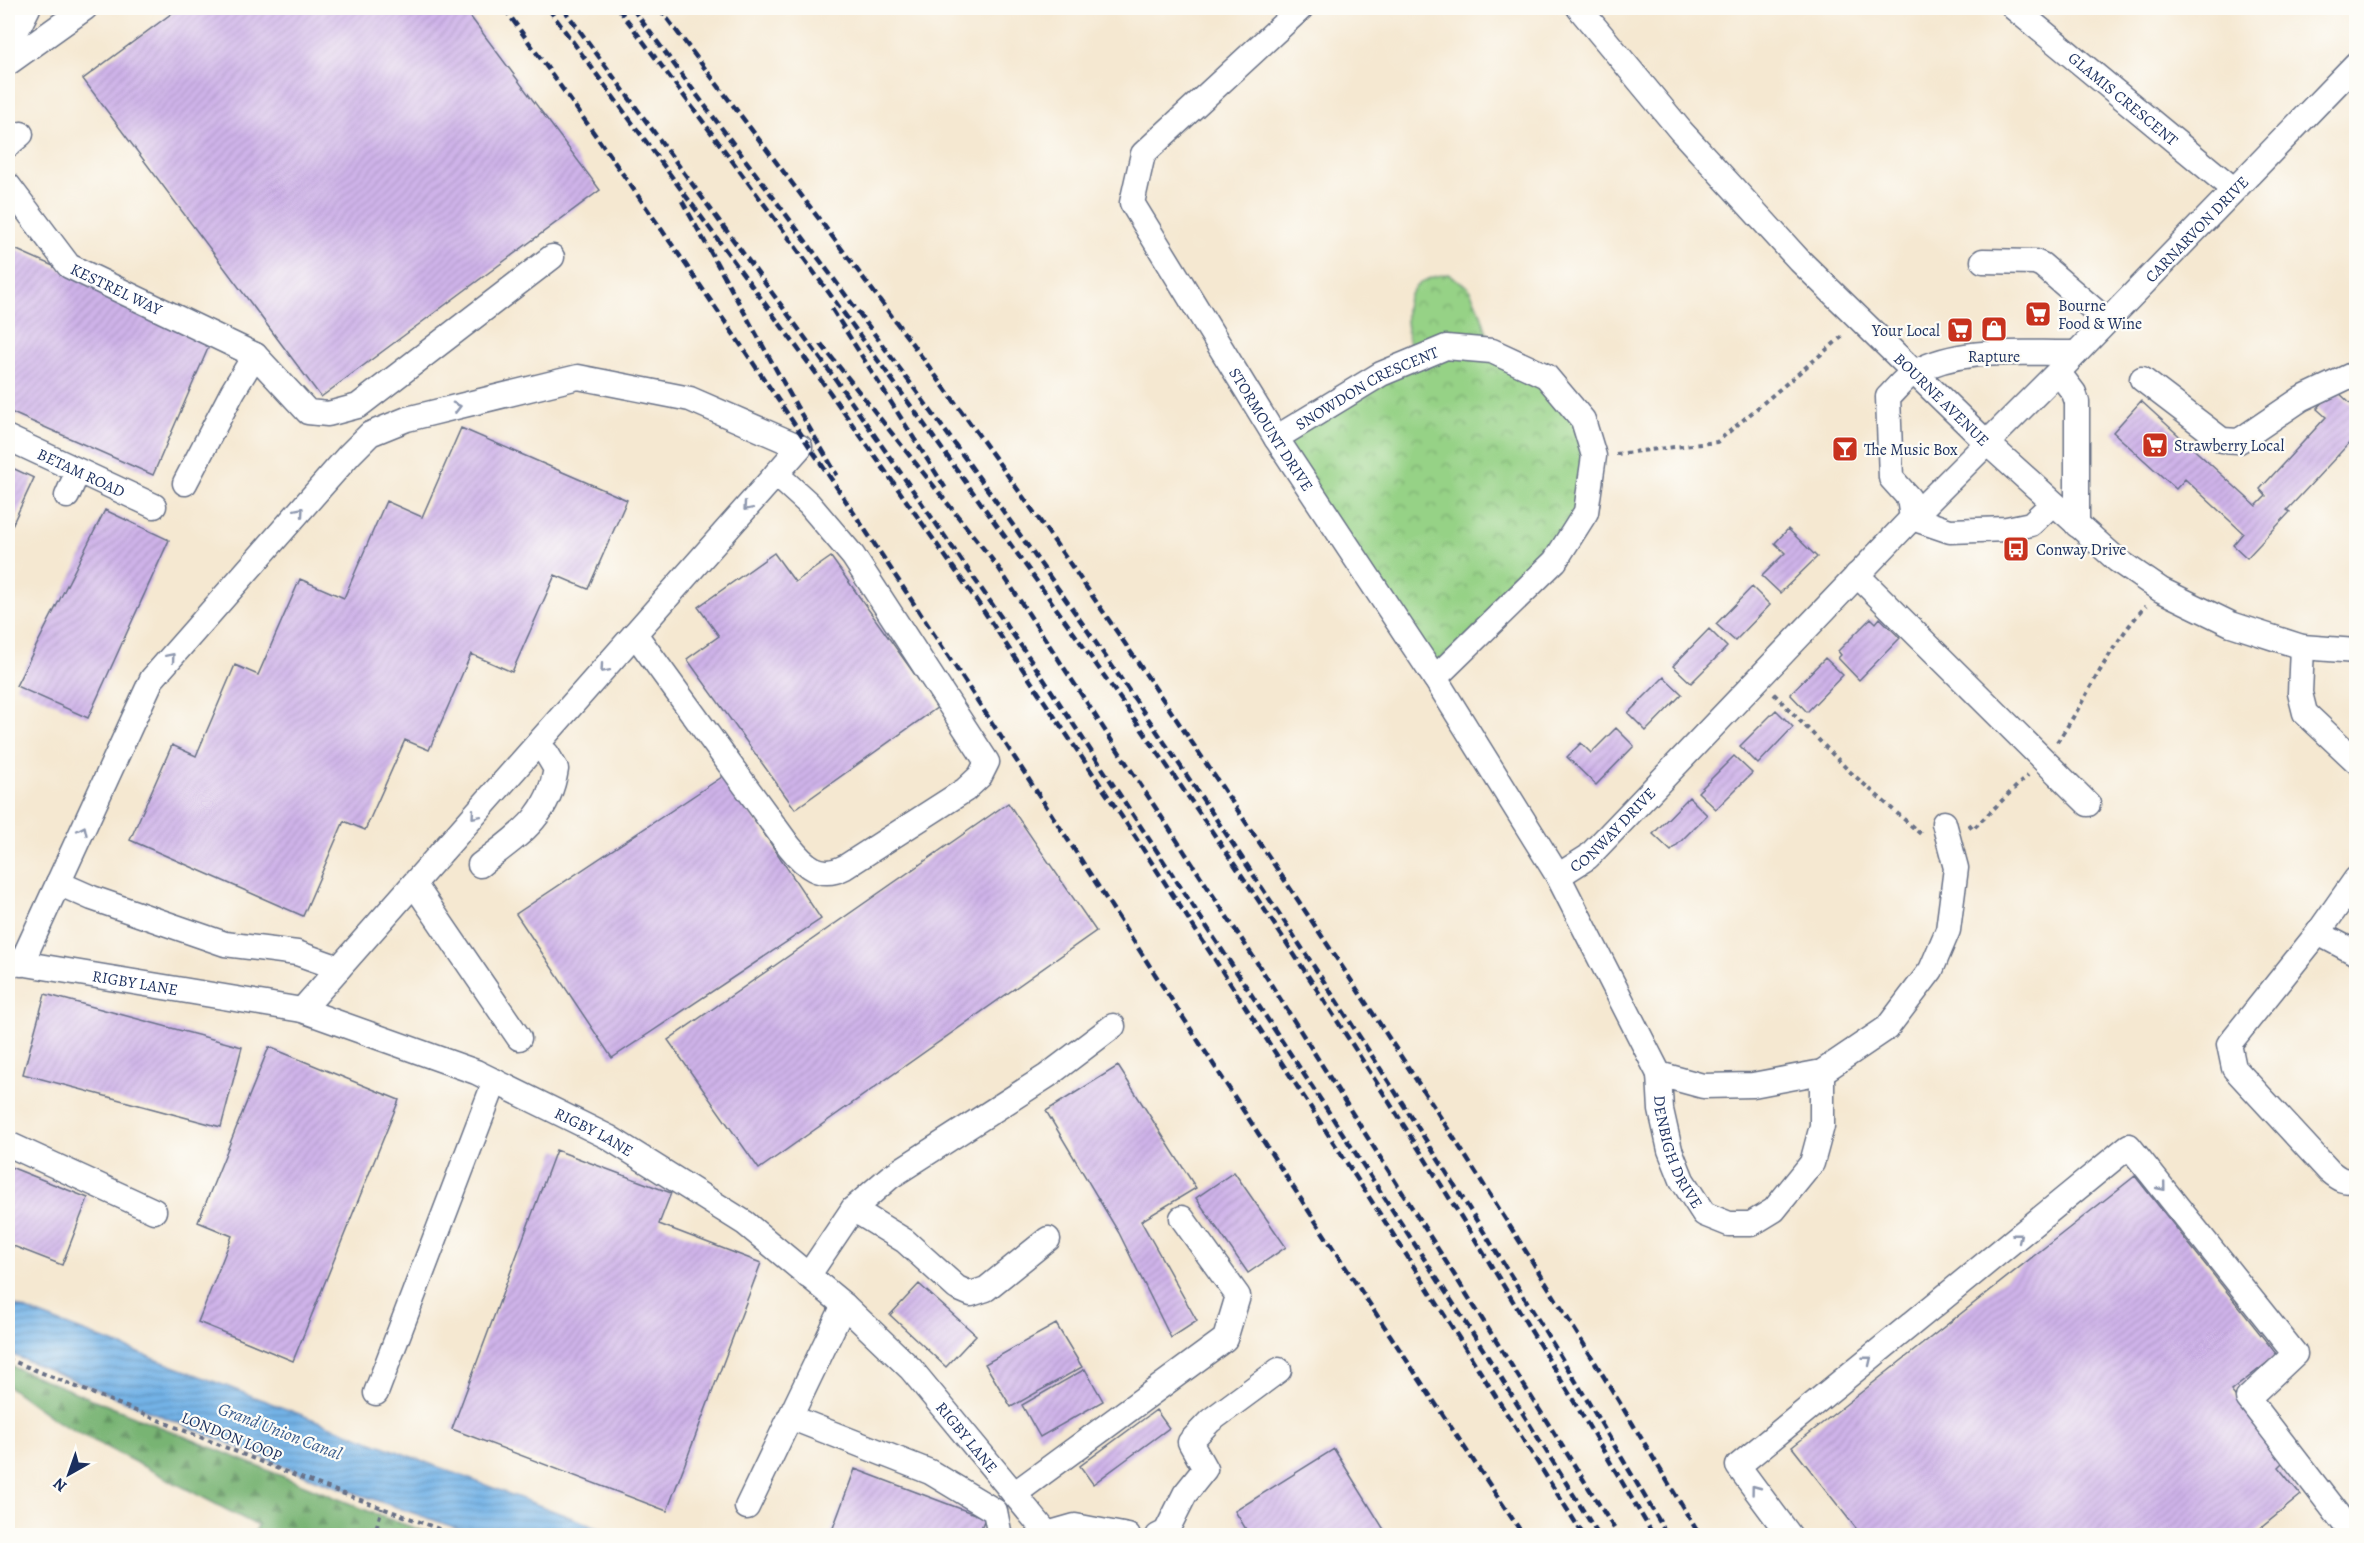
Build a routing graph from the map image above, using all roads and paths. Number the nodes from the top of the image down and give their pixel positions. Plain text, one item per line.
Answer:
1 (28, 8) edge
2 (85, 8) edge
3 (1301, 8) edge
4 (1580, 8) edge
5 (2014, 8) edge
6 (8, 48) edge
7 (8, 63) edge
8 (2356, 64) edge
9 (8, 185) edge
10 (2233, 189) junction
11 (552, 257) dead end
12 (1983, 261) dead end
13 (1861, 321) junction
14 (2107, 321) junction
15 (2076, 353) junction
16 (255, 355) junction
17 (2058, 372) junction
18 (1914, 373) junction
19 (2356, 373) edge
20 (2142, 380) dead end
21 (8, 438) edge
22 (1276, 438) junction
23 (1987, 443) junction
24 (1594, 456) junction
25 (78, 471) junction
26 (776, 474) junction
27 (185, 483) dead end
28 (67, 496) dead end
29 (2052, 504) junction
30 (154, 506) dead end
31 (1912, 518) junction
32 (2077, 525) junction
33 (1857, 575) junction
34 (2161, 590) junction
35 (634, 634) junction
36 (2302, 647) junction
37 (2356, 651) edge
38 (1435, 678) junction
39 (1759, 678) junction
40 (537, 745) junction
41 (2043, 759) junction
42 (2356, 761) edge
43 (2088, 804) dead end
44 (1944, 823) junction
45 (480, 865) dead end
46 (1558, 876) junction
47 (2356, 879) edge
48 (58, 883) junction
49 (414, 884) junction
50 (2318, 933) junction
51 (2356, 953) edge
52 (14, 962) edge
53 (339, 968) junction
54 (302, 1010) junction
55 (1113, 1026) dead end
56 (519, 1038) dead end
57 (1822, 1072) junction
58 (1659, 1074) junction
59 (495, 1081) junction
60 (8, 1144) edge
61 (2356, 1177) edge
62 (853, 1209) junction
63 (154, 1211) dead end
64 (1182, 1218) dead end
65 (1048, 1239) dead end
66 (808, 1276) junction
67 (844, 1305) junction
68 (8, 1359) edge
69 (1279, 1370) dead end
70 (376, 1393) dead end
71 (790, 1417) junction
72 (1014, 1494) junction
73 (747, 1507) dead end
74 (382, 1508) junction
75 (1048, 1534) edge
76 (374, 1536) edge
77 (458, 1536) edge
78 (1000, 1536) edge
79 (1128, 1536) edge
80 (1158, 1536) edge
81 (1790, 1536) edge
82 (2354, 1536) edge

1 - 6 street
2 - 7 street
3 - 22 street, STORMOUNT DRIVE
4 - 13 street, BOURNE AVENUE
5 - 10 street, GLAMIS CRESCENT
8 - 10 street, CARNARVON DRIVE
9 - 16 street, KESTREL WAY
10 - 14 street, CARNARVON DRIVE
11 - 16 street
12 - 14 street
13 - 18 street, BOURNE AVENUE
13 - 24 path
14 - 15 street, CARNARVON DRIVE
15 - 17 street, CARNARVON DRIVE
15 - 18 street
16 - 27 street
17 - 23 street, CARNARVON DRIVE
17 - 32 street
18 - 23 street, BOURNE AVENUE
18 - 31 street
19 - 20 street
21 - 25 street, BETAM ROAD
22 - 24 street, SNOWDON CRESCENT
22 - 38 street, STORMOUNT DRIVE
23 - 29 street, BOURNE AVENUE
23 - 31 street, CONWAY DRIVE
24 - 38 street, SNOWDON CRESCENT
25 - 28 street
25 - 30 street, BETAM ROAD
26 -> 35 street
26 - 35 street
48 -> 26 street
29 - 31 street
29 - 32 street, BOURNE AVENUE
31 - 33 street, CONWAY DRIVE
32 - 34 street, BOURNE AVENUE
33 - 39 street, CONWAY DRIVE
33 - 41 street
34 - 36 street, BOURNE AVENUE
34 - 41 path
35 -> 40 street
36 - 37 street, BOURNE AVENUE
36 - 42 street
38 - 46 street, STORMOUNT DRIVE
39 - 44 path
39 - 46 street, CONWAY DRIVE
40 - 45 street
40 -> 49 street
41 - 43 street
41 - 44 path
44 - 57 street, DENBIGH DRIVE
46 - 58 street, DENBIGH DRIVE
47 - 50 street
48 - 52 street
48 - 53 street
49 - 53 street
49 - 56 street
50 - 51 street
50 - 61 street
52 - 54 street, RIGBY LANE
53 - 54 street
54 - 59 street, RIGBY LANE
55 - 62 street
57 - 58 street, DENBIGH DRIVE
57 - 58 street, DENBIGH DRIVE
59 - 66 street, RIGBY LANE
59 - 70 street
60 - 63 street
62 - 65 street
62 - 66 street
64 - 72 street
66 - 67 street, RIGBY LANE
67 - 71 street
67 - 72 street, RIGBY LANE
68 - 74 path, LONDON LOOP
69 - 80 street
71 - 73 street
71 - 78 street
72 - 75 street, RIGBY LANE
74 - 76 path
74 - 77 path, LONDON LOOP
75 - 79 street
81 -> 82 street

